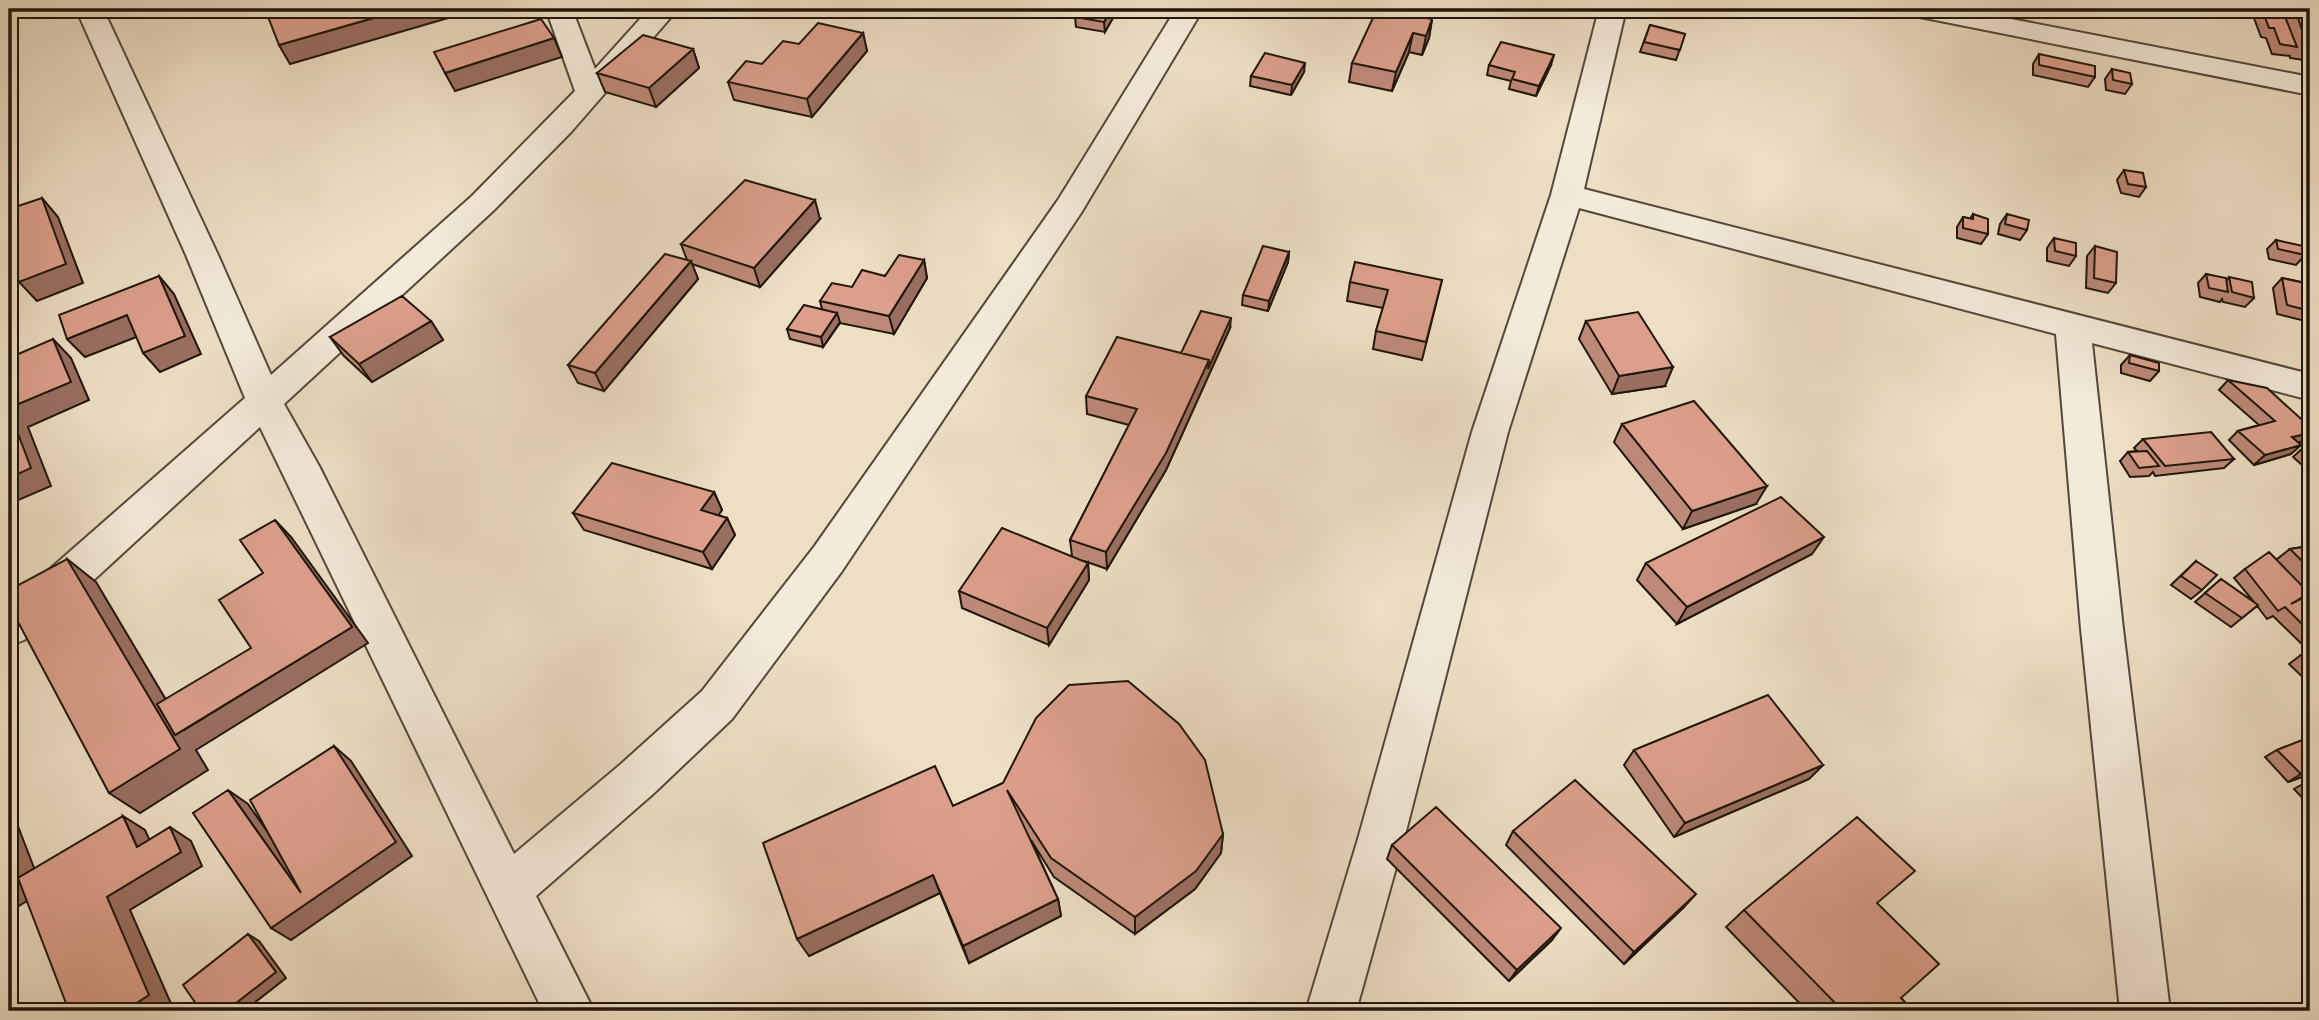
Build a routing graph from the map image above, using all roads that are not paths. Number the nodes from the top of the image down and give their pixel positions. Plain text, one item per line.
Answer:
1 (89, 9) edge
2 (559, 9) edge
3 (664, 9) edge
4 (1189, 9) edge
5 (1612, 9) edge
6 (1920, 9) edge
7 (2310, 86) edge
8 (590, 92) junction
9 (1567, 195) junction
10 (2073, 326) junction
11 (2310, 387) edge
12 (264, 401) junction
13 (9, 628) edge
14 (509, 889) junction
15 (569, 1011) edge
16 (1331, 1011) edge
17 (2145, 1011) edge

1 - 12 street
2 - 8 street
3 - 8 street
4 - 14 street
5 - 9 street
6 - 7 street
8 - 12 street
9 - 10 street
9 - 16 street
10 - 11 street
10 - 17 street
12 - 13 street
12 - 14 street
14 - 15 street

